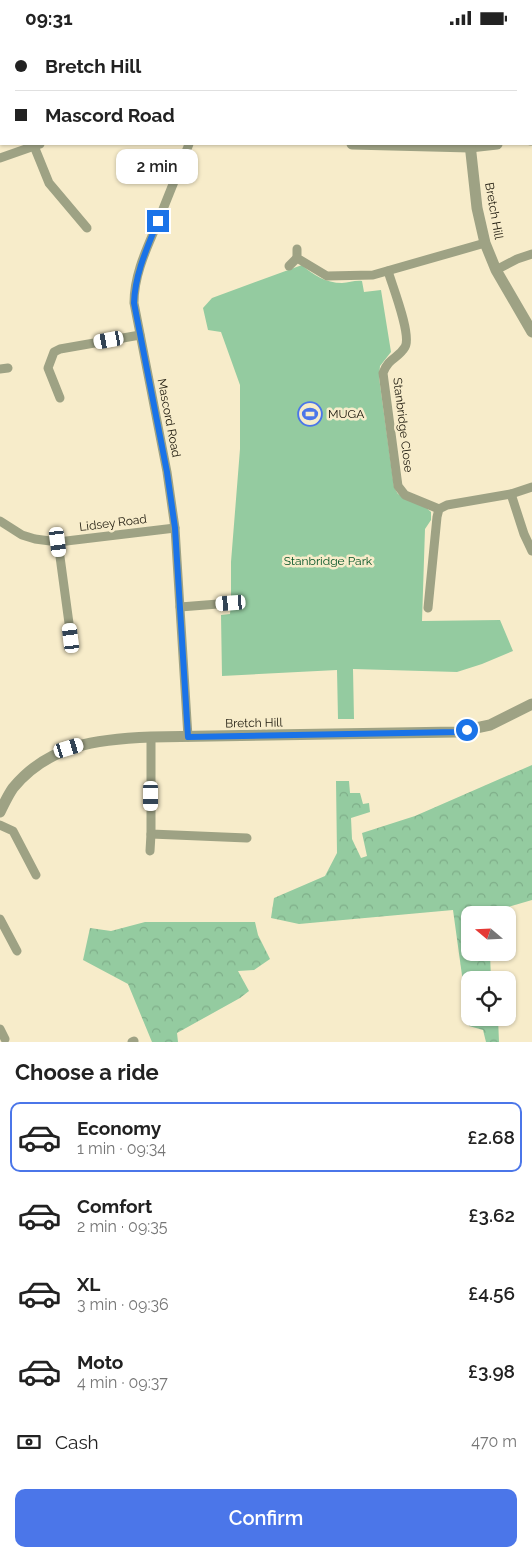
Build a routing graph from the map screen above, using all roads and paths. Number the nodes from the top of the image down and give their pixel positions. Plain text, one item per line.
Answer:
1 (37, 145) edge
2 (189, 145) edge
3 (470, 145) edge
4 (0, 158) edge
5 (87, 228) dead end
6 (485, 243) junction
7 (532, 254) edge
8 (289, 266) dead end
9 (496, 270) junction
10 (388, 271) junction
11 (532, 332) edge
12 (140, 335) junction
13 (60, 399) dead end
14 (532, 487) edge
15 (511, 494) junction
16 (439, 509) junction
17 (0, 521) edge
18 (175, 528) junction
19 (58, 542) junction
20 (532, 551) edge
21 (231, 603) dead end
22 (180, 607) junction
23 (428, 608) dead end
24 (71, 638) dead end
25 (532, 704) edge
26 (151, 737) junction
27 (188, 737) junction
28 (0, 812) edge
29 (0, 825) edge
30 (151, 834) junction
31 (247, 837) dead end
32 (150, 851) dead end
33 (36, 875) dead end
34 (0, 919) edge
35 (17, 951) dead end
36 (0, 1029) edge
37 (5, 1039) dead end

1 - 4 street
1 - 5 street
2 - 12 street, Mascord Road
3 - 6 street, Bretch Hill
6 - 9 street, Bretch Hill
6 - 10 street
7 - 9 street
8 - 10 street
9 - 11 street, Bretch Hill
10 - 16 street, Stanbridge Close
12 - 13 street
12 - 18 street, Mascord Road
14 - 15 street
15 - 16 street
15 - 20 street
16 - 23 street
17 - 19 street, Lidsey Road
18 - 19 street, Lidsey Road
18 - 22 street, Mascord Road
19 - 24 street
21 - 22 street
22 - 27 street, Mascord Road
25 - 27 street, Bretch Hill
26 - 27 street, Bretch Hill
26 - 28 street, Bretch Hill
26 - 30 street
29 - 33 street
30 - 31 street
30 - 32 street
34 - 35 street
36 - 37 street

